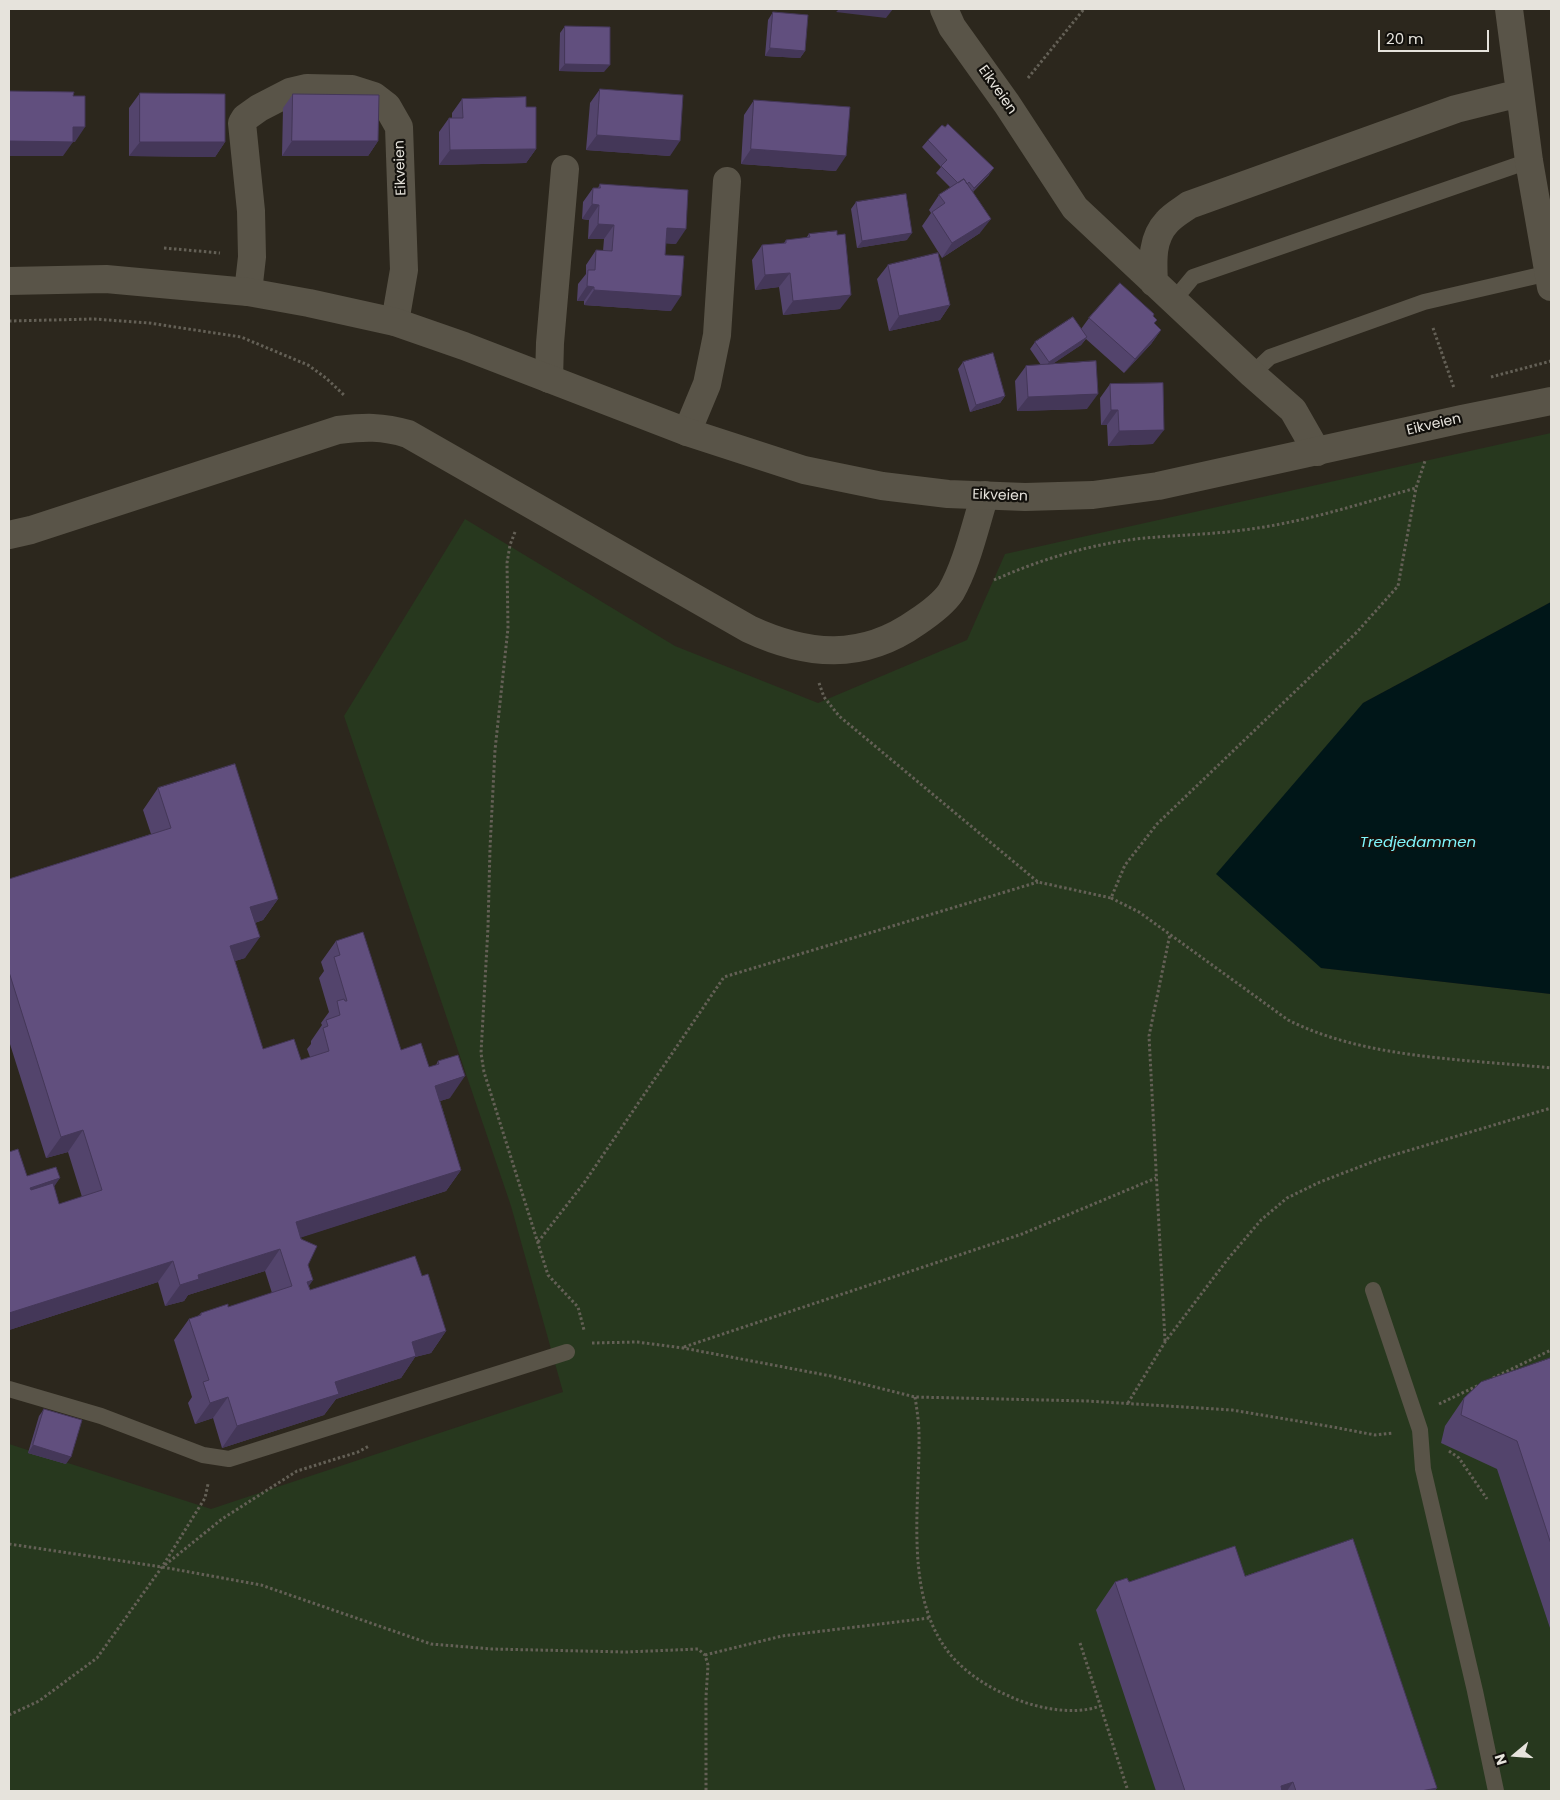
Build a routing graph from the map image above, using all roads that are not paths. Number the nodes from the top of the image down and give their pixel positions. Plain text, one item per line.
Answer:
1 (944, 9) edge
2 (1510, 9) edge
3 (1520, 93) junction
4 (1529, 161) junction
5 (565, 169) dead end
6 (727, 181) dead end
7 (1550, 280) edge
8 (9, 282) edge
9 (1154, 283) junction
10 (248, 292) junction
11 (1174, 300) junction
12 (395, 322) junction
13 (1252, 374) junction
14 (549, 379) junction
15 (1551, 402) edge
16 (687, 432) junction
17 (1317, 452) junction
18 (985, 495) junction
19 (9, 535) edge
20 (1373, 1290) dead end
21 (567, 1352) road end
22 (9, 1389) edge
23 (1496, 1791) edge

1 - 9 street, Eikveien
2 - 3 street
3 - 4 street
3 - 9 street
4 - 7 street
4 - 11 lane
5 - 14 street
6 - 16 street
7 - 13 lane
8 - 10 street, Eikveien
9 - 11 street, Eikveien
10 - 12 street, Eikveien
10 - 12 street, Eikveien
11 - 13 street, Eikveien
12 - 14 street, Eikveien
13 - 17 street, Eikveien
14 - 16 street, Eikveien
15 - 17 street, Eikveien
16 - 18 street, Eikveien
17 - 18 street, Eikveien
18 - 19 street
20 - 23 lane
21 - 22 lane

